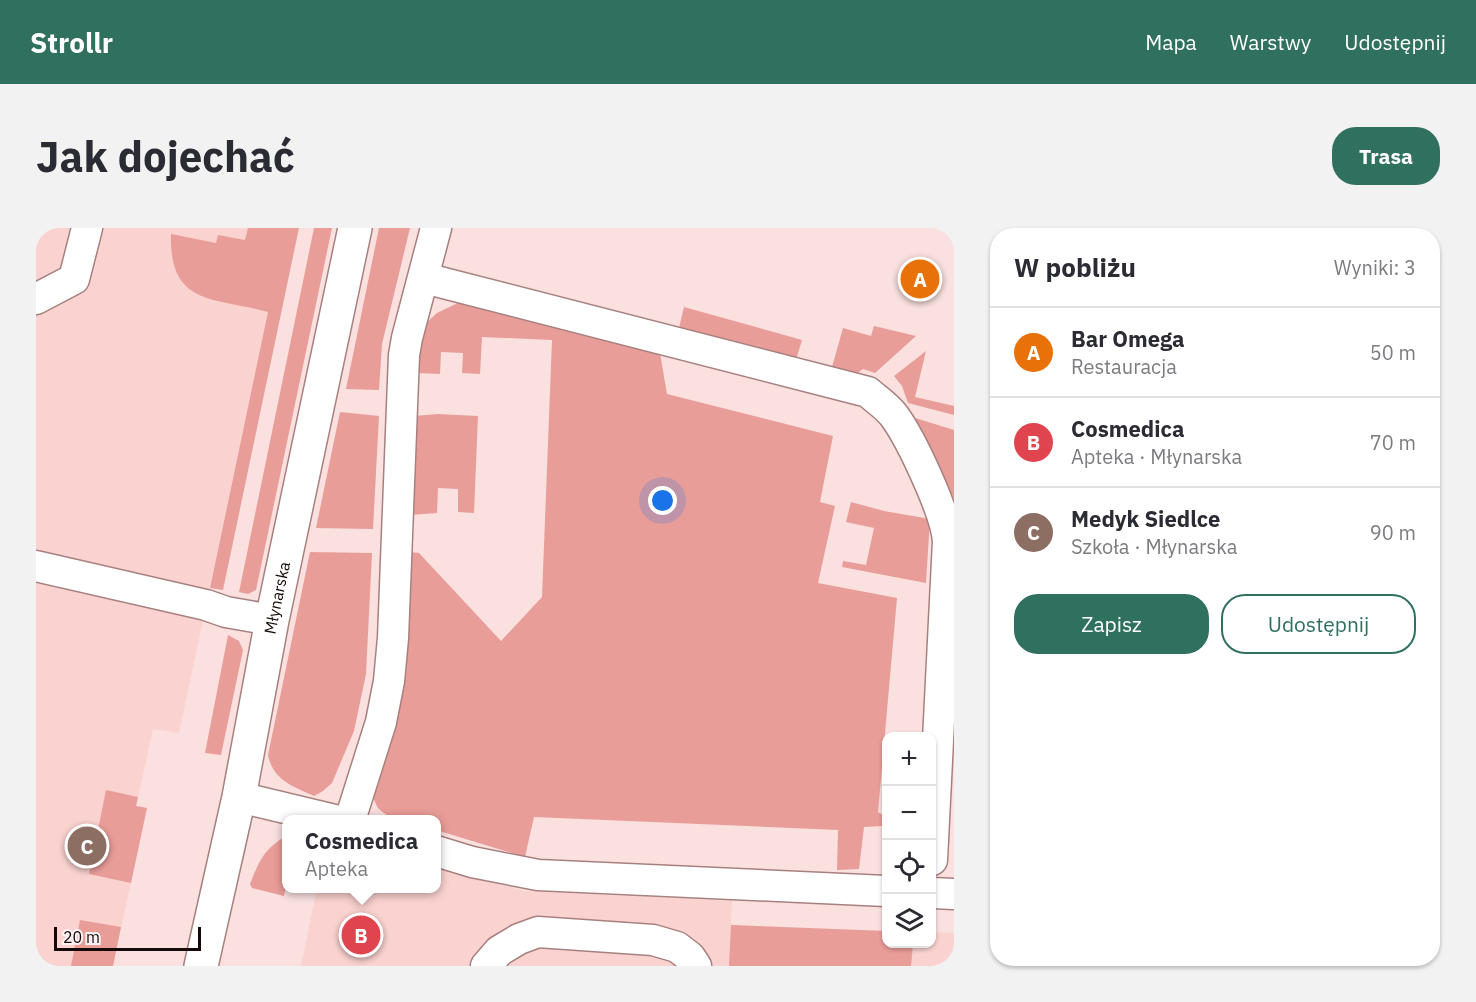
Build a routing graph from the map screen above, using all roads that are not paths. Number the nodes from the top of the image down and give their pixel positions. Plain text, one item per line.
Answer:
1 (87, 228) edge
2 (355, 228) edge
3 (436, 228) edge
4 (423, 278) junction
5 (36, 299) edge
6 (36, 566) edge
7 (272, 620) junction
8 (238, 797) junction
9 (317, 815) edge
10 (351, 815) edge
11 (933, 840) edge
12 (441, 853) edge
13 (882, 891) edge
14 (936, 893) edge
15 (954, 894) edge
16 (201, 966) edge
17 (486, 966) edge
18 (696, 966) edge

1 - 5 lane
2 - 7 street, Młynarska
3 - 4 lane
4 - 10 lane
4 - 11 lane
6 - 7 lane
7 - 8 street, Młynarska
8 - 9 lane
8 - 16 street, Młynarska
12 - 13 lane
14 - 15 lane
17 - 18 lane

